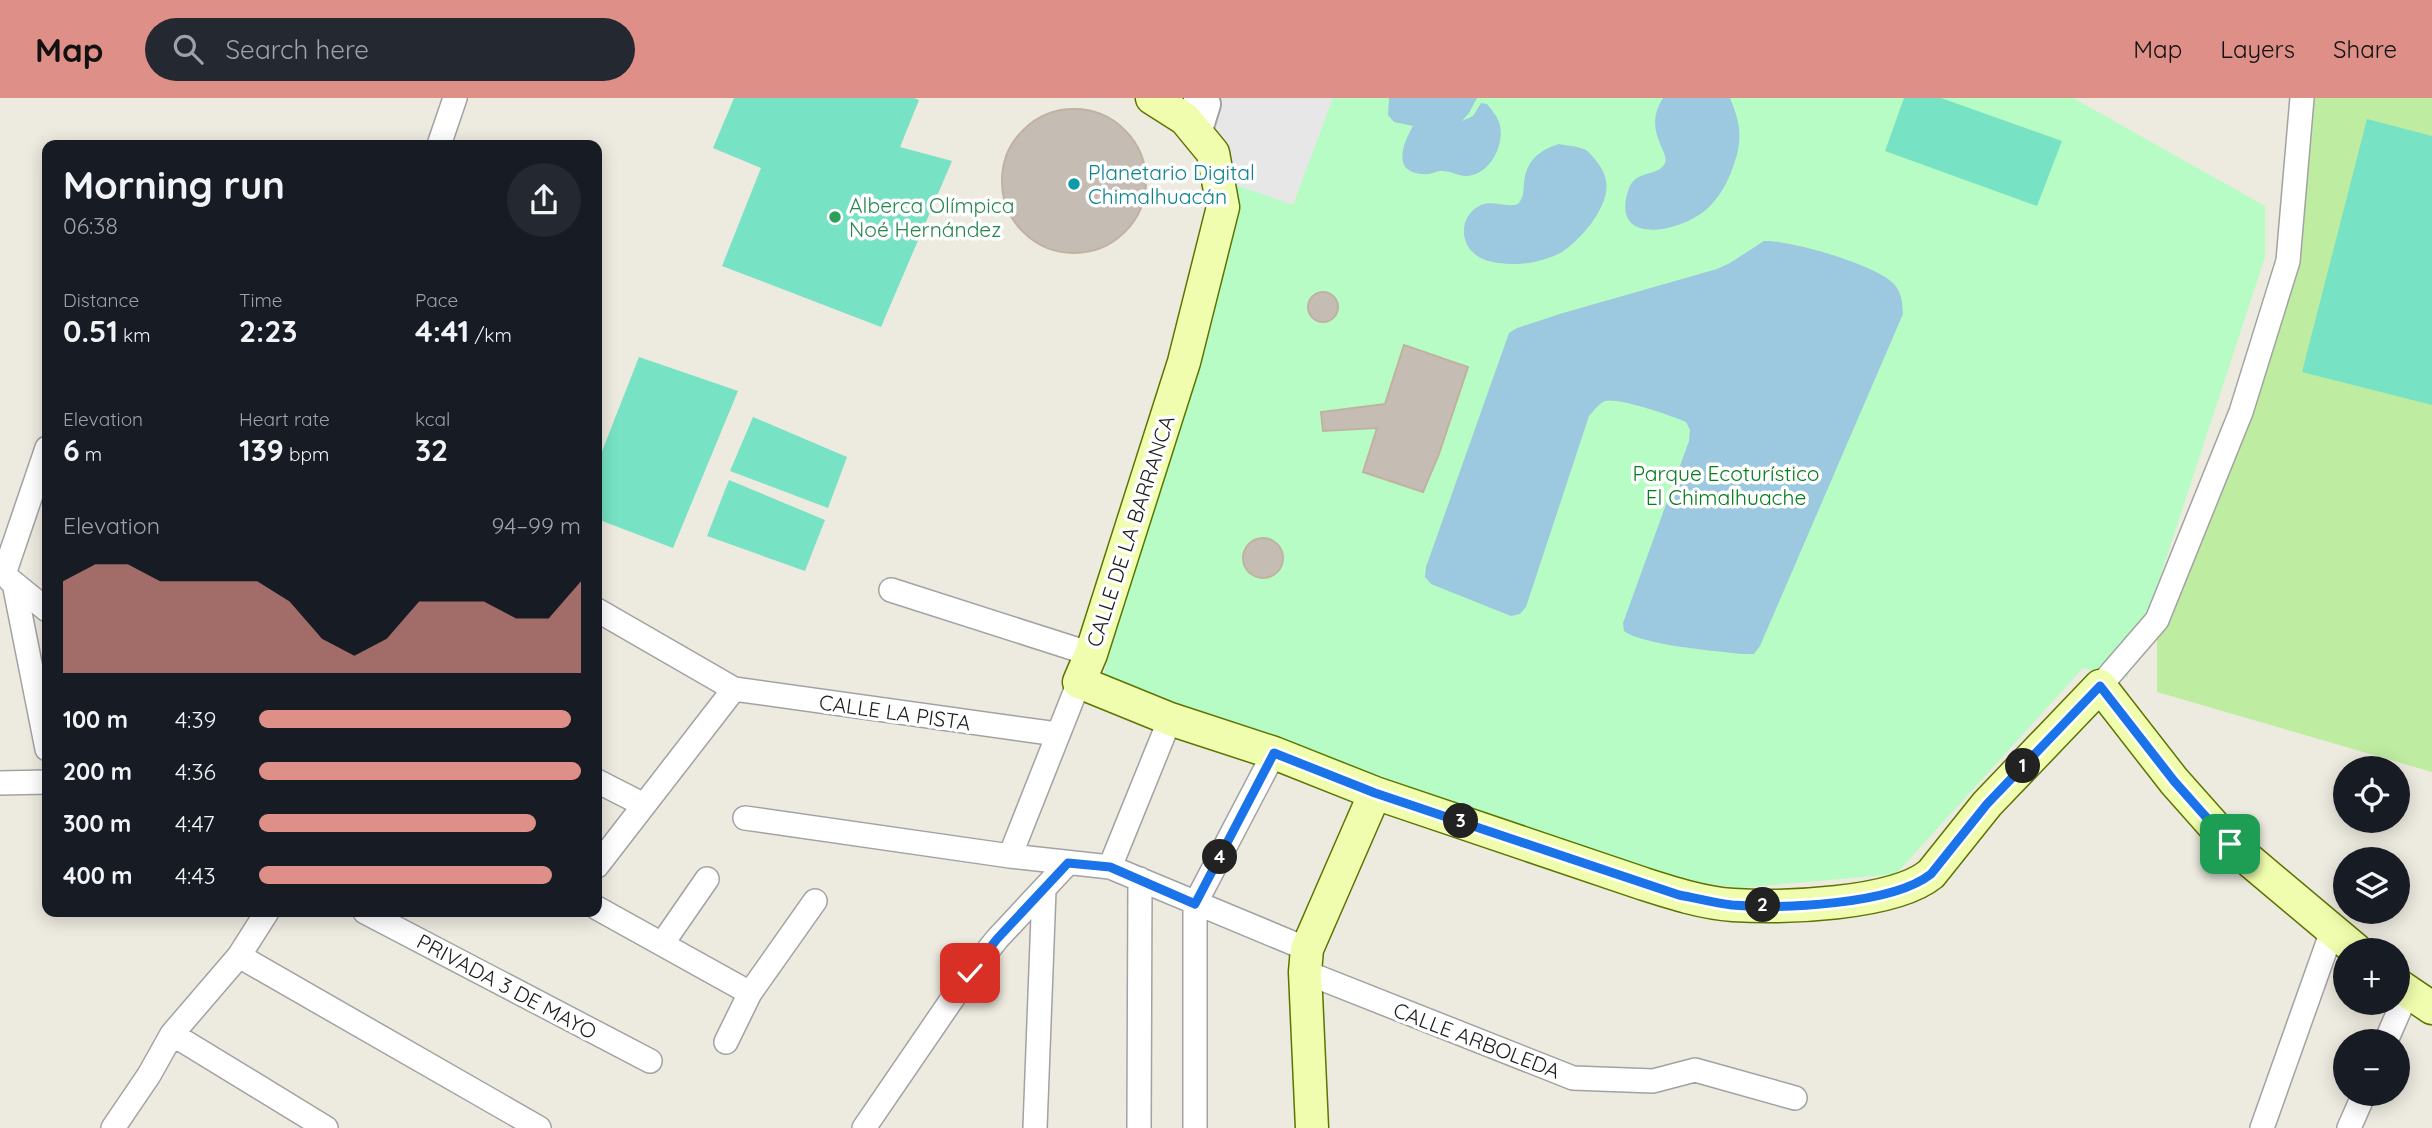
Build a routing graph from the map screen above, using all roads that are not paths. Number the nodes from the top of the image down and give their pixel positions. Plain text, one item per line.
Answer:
1 (455, 98) edge
2 (1152, 98) edge
3 (1198, 98) edge
4 (2302, 98) edge
5 (1197, 133) junction
6 (441, 140) edge
7 (42, 464) edge
8 (6, 576) edge
9 (891, 590) dead end
10 (42, 606) edge
11 (602, 613) edge
12 (1085, 668) junction
13 (2100, 686) junction
14 (734, 689) junction
15 (1171, 719) junction
16 (42, 728) edge
17 (1057, 734) junction
18 (1274, 753) junction
19 (42, 782) edge
20 (0, 783) edge
21 (602, 784) edge
22 (1375, 793) junction
23 (644, 805) junction
24 (745, 818) dead end
25 (1010, 856) junction
26 (602, 860) edge
27 (1068, 863) junction
28 (1110, 867) junction
29 (708, 879) dead end
30 (1140, 879) junction
31 (1044, 890) junction
32 (815, 901) dead end
33 (1195, 904) junction
34 (602, 911) edge
35 (264, 917) edge
36 (375, 917) edge
37 (2342, 938) edge
38 (662, 944) junction
39 (239, 956) junction
40 (1306, 961) junction
41 (2333, 965) edge
42 (750, 993) junction
43 (2419, 996) edge
44 (2395, 1029) edge
45 (172, 1034) junction
46 (726, 1042) dead end
47 (650, 1061) dead end
48 (1795, 1098) dead end
49 (2359, 1106) edge
50 (113, 1128) edge
51 (326, 1128) edge
52 (539, 1128) edge
53 (864, 1128) edge
54 (1035, 1128) edge
55 (1139, 1128) edge
56 (1195, 1128) edge
57 (1312, 1128) edge
58 (2262, 1128) edge
59 (2349, 1128) edge

1 - 6 street
2 - 5 main road, CALLE DE LA BARRANCA
3 - 5 street
4 - 13 street
5 - 12 main road, CALLE DE LA BARRANCA
7 - 8 street
8 - 10 street
8 - 16 street
9 - 12 street
11 - 14 street
12 - 15 main road
12 - 17 street
13 - 22 main road
13 - 37 main road
14 - 17 street, CALLE LA PISTA
14 - 23 street
15 - 18 main road
15 - 28 street
17 - 25 street
18 - 22 main road
18 - 33 street
19 - 20 street
21 - 23 street
22 - 40 main road
23 - 26 street
24 - 25 street, CALLE ARBOLEDA
25 - 27 street, CALLE ARBOLEDA
27 - 28 street, CALLE ARBOLEDA
27 - 31 street
28 - 30 street, CALLE ARBOLEDA
29 - 38 street
30 - 33 street, CALLE ARBOLEDA
30 - 55 street
31 - 53 street
31 - 54 street
32 - 42 street
33 - 40 street, CALLE ARBOLEDA
33 - 56 street
34 - 38 street
35 - 39 street
36 - 47 street, PRIVADA 3 DE MAYO
38 - 42 street
39 - 45 street
39 - 52 street
40 - 48 street, CALLE ARBOLEDA
40 - 57 main road
41 - 58 street
42 - 46 street
43 - 44 street
45 - 50 street
45 - 51 street
49 - 59 street

